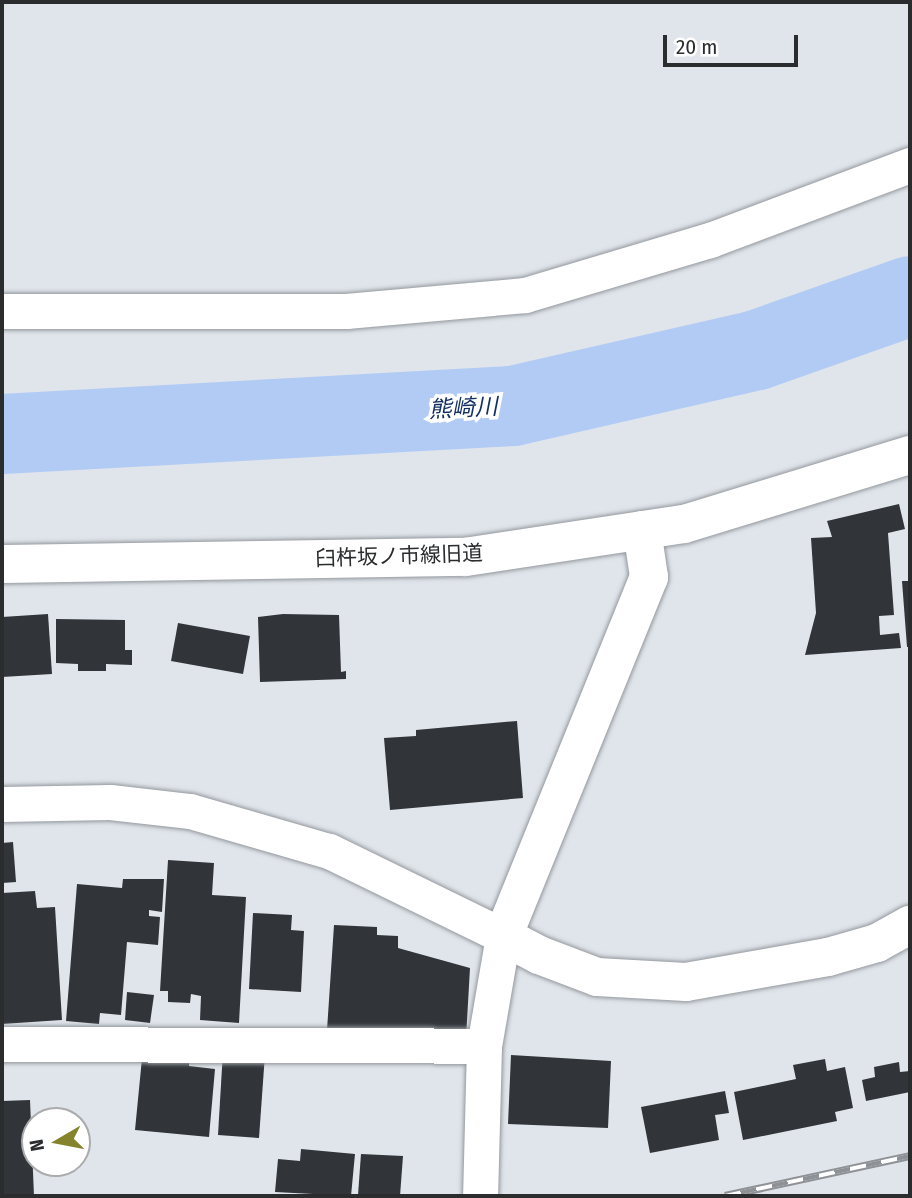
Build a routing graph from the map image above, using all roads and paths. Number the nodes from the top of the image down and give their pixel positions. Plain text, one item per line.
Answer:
1 (910, 165) edge
2 (2, 311) edge
3 (910, 455) edge
4 (642, 530) junction
5 (2, 564) edge
6 (2, 804) edge
7 (910, 925) edge
8 (503, 936) junction
9 (2, 1044) edge
10 (484, 1046) junction
11 (480, 1196) edge

1 - 2 street
3 - 4 street, 臼杵坂ノ市線旧道
4 - 5 street, 臼杵坂ノ市線旧道
4 - 8 street
6 - 8 street
7 - 8 street
8 - 10 street
9 - 10 street
10 - 11 street

